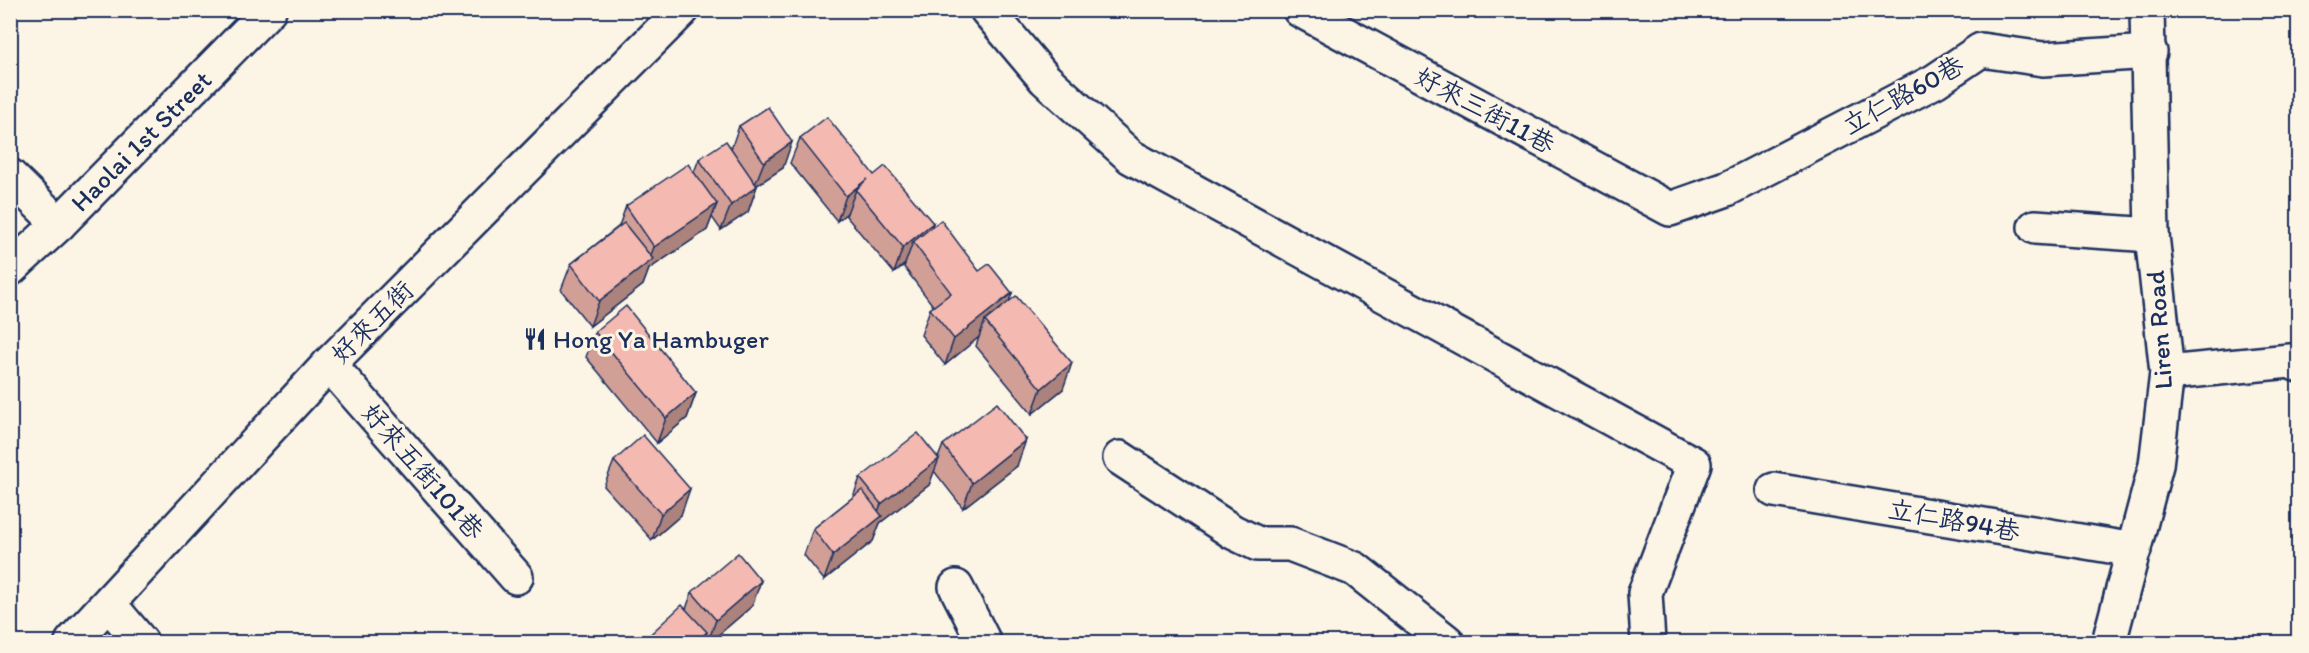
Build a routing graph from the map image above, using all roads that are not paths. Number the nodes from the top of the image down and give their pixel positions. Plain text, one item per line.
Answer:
1 (270, 10) edge
2 (682, 10) edge
3 (987, 10) edge
4 (1300, 10) edge
5 (2147, 10) edge
6 (2150, 51) junction
7 (10, 176) edge
8 (1670, 209) joint
9 (59, 224) junction
10 (2035, 227) dead end
11 (2152, 235) junction
12 (10, 269) edge
13 (329, 364) junction
14 (2298, 364) edge
15 (2167, 373) junction
16 (1120, 458) dead end
17 (1774, 490) dead end
18 (2134, 550) junction
19 (516, 577) dead end
20 (956, 587) dead end
21 (109, 604) junction
22 (72, 642) edge
23 (141, 642) edge
24 (984, 642) edge
25 (1446, 642) edge
26 (1648, 642) edge
27 (2109, 642) edge

1 - 9 street, Haolai 1st Street
2 - 13 street, 好來五街
3 - 26 street
4 - 8 street, 好來三街11巷
5 - 6 street, Liren Road
6 - 8 street, 立仁路60巷
6 - 11 street, Liren Road
7 - 9 street
9 - 12 street, Haolai 1st Street
10 - 11 street
11 - 15 street, Liren Road
13 - 19 street, 好來五街101巷
13 - 21 street, 好來五街
14 - 15 street
15 - 18 street, Liren Road
16 - 25 street
17 - 18 street, 立仁路94巷
18 - 27 street, Liren Road
20 - 24 street
21 - 22 street, 好來五街
21 - 23 street

